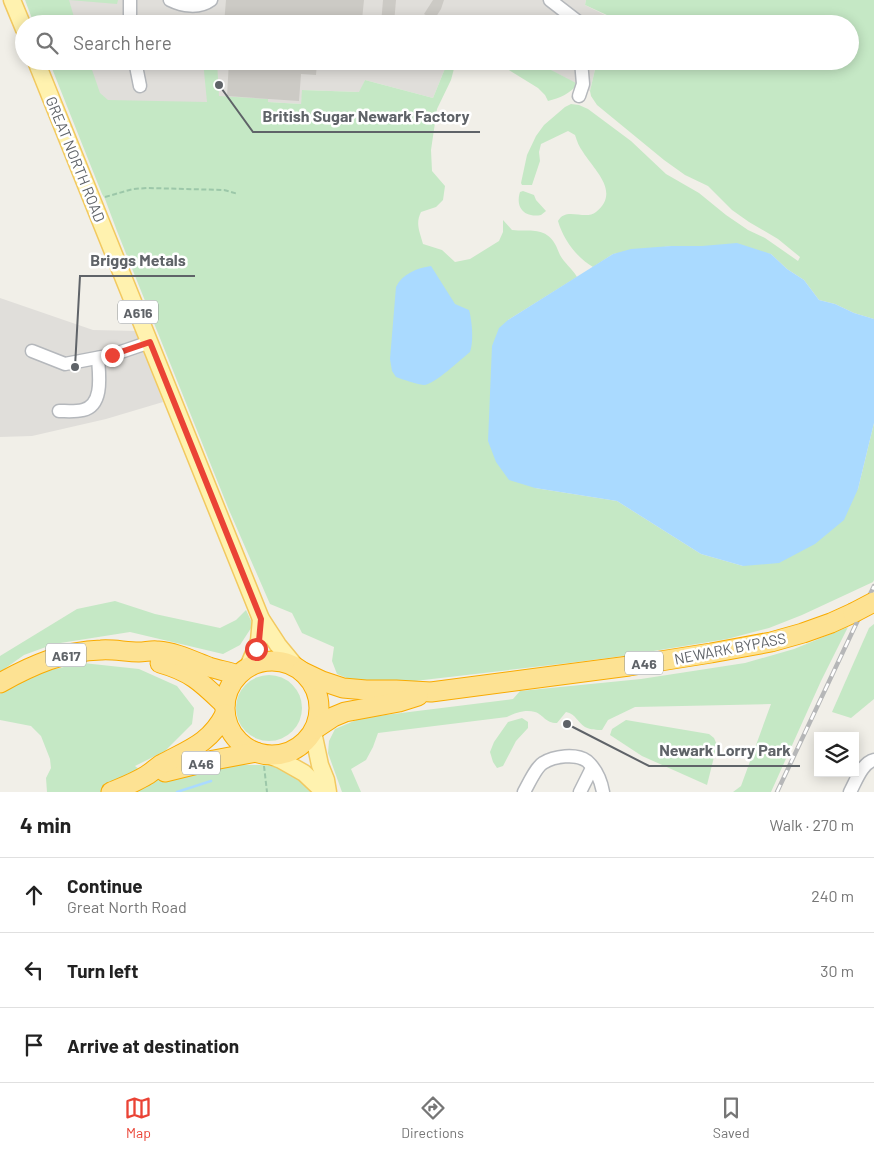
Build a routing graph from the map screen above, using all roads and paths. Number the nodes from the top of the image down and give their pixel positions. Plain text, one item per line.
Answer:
1 (12, 0) edge
2 (130, 0) edge
3 (170, 0) edge
4 (211, 0) edge
5 (550, 0) edge
6 (18, 15) edge
7 (130, 15) edge
8 (569, 15) edge
9 (40, 70) edge
10 (137, 70) edge
11 (582, 70) edge
12 (140, 86) dead end
13 (578, 96) dead end
14 (238, 194) dead end
15 (100, 198) dead end
16 (150, 342) junction
17 (32, 351) dead end
18 (98, 358) junction
19 (59, 411) dead end
20 (874, 602) edge
21 (261, 619) junction
22 (138, 652) junction
23 (299, 669) junction
24 (244, 671) junction
25 (0, 683) edge
26 (431, 692) junction
27 (225, 710) junction
28 (314, 730) junction
29 (262, 754) junction
30 (874, 760) edge
31 (592, 768) junction
32 (146, 776) junction
33 (599, 779) junction
34 (111, 792) edge
35 (267, 792) edge
36 (326, 792) edge
37 (524, 792) edge
38 (580, 792) edge
39 (593, 792) edge
40 (603, 792) edge
41 (850, 792) edge

1 - 6 main road
2 - 7 lane
3 - 4 lane
5 - 8 lane
9 - 16 main road, GREAT NORTH ROAD / A616
10 - 12 lane
11 - 13 lane
14 - 15 path
16 - 18 lane
16 - 21 main road, GREAT NORTH ROAD / A616
17 - 18 lane
18 - 19 lane
20 - 26 highway, NEWARK BYPASS / A46, bridge
21 - 23 main road, GREAT NORTH ROAD / A616
21 - 24 main road, GREAT NORTH ROAD / A616
22 - 24 highway, A617
22 - 25 highway, A617
22 - 27 highway, A617
23 - 24 highway
23 - 26 highway, NEWARK BYPASS / A46
23 - 28 highway
24 - 27 highway
26 - 28 highway, NEWARK BYPASS / A46
27 - 29 highway
27 - 32 highway, A46
28 - 29 highway
28 - 36 main road
29 - 32 highway, A46
29 - 35 path
29 - 36 main road
30 - 41 lane
31 - 33 lane
31 - 37 lane
31 - 38 lane
32 - 34 highway, A46
33 - 39 lane
33 - 40 lane

